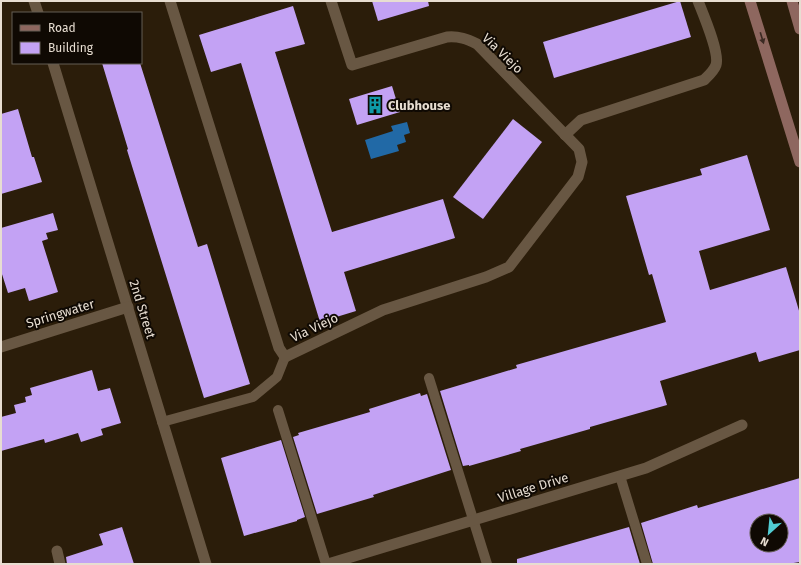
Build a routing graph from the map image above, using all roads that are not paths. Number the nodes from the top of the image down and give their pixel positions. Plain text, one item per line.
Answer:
1 (34, 1) edge
2 (170, 1) edge
3 (331, 1) edge
4 (698, 1) edge
5 (750, 1) edge
6 (792, 1) edge
7 (38, 12) edge
8 (800, 28) edge
9 (53, 64) edge
10 (565, 135) junction
11 (800, 162) edge
12 (128, 307) junction
13 (1, 347) edge
14 (285, 357) junction
15 (429, 378) dead end
16 (278, 410) dead end
17 (162, 422) junction
18 (742, 424) dead end
19 (620, 476) junction
20 (474, 520) junction
21 (57, 551) dead end
22 (60, 564) edge
23 (206, 564) edge
24 (327, 564) edge
25 (487, 564) edge
26 (648, 564) edge

1 - 7 street
2 - 14 street, Via Viejo
3 - 10 street, Via Viejo
4 - 10 street
5 -> 11 main road
6 - 8 main road
9 - 12 street, 2nd Street
10 - 14 street, Via Viejo
12 - 13 street, Springwater
12 - 17 street, 2nd Street
14 - 17 lane
15 - 20 lane
16 - 24 lane
17 - 23 street, 2nd Street
18 - 19 street, Village Drive
19 - 20 street, Village Drive
19 - 26 lane
20 - 24 street, Village Drive
20 - 25 lane
21 - 22 street

